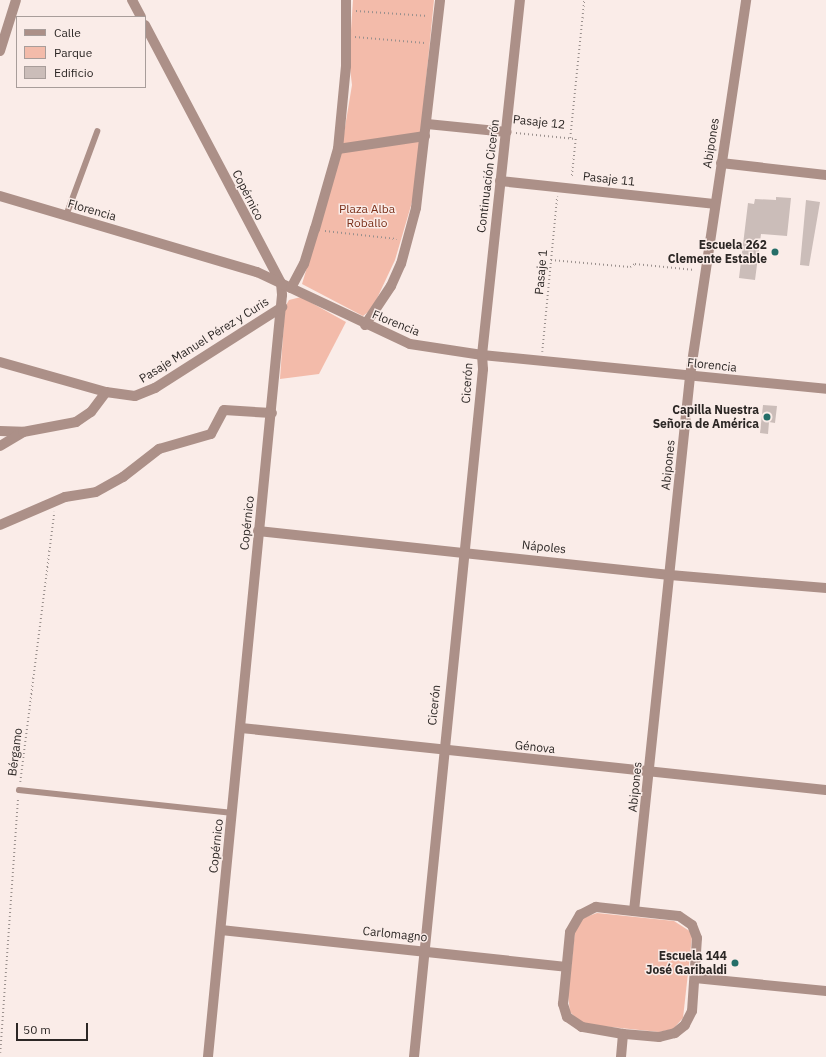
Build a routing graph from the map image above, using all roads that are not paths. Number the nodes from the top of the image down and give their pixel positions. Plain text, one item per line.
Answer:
1 (16, 0) edge
2 (132, 0) edge
3 (346, 0) edge
4 (440, 0) edge
5 (520, 0) edge
6 (746, 0) edge
7 (140, 16) edge
8 (146, 26) edge
9 (0, 51) edge
10 (427, 124) junction
11 (97, 132) dead end
12 (507, 132) junction
13 (425, 136) junction
14 (338, 149) junction
15 (721, 163) junction
16 (826, 174) edge
17 (500, 181) junction
18 (0, 196) edge
19 (714, 204) junction
20 (66, 216) junction
21 (281, 283) junction
22 (291, 288) junction
23 (282, 307) junction
24 (365, 325) junction
25 (482, 355) junction
26 (0, 362) edge
27 (690, 376) junction
28 (826, 389) edge
29 (106, 392) junction
30 (272, 413) junction
31 (0, 431) edge
32 (23, 432) junction
33 (0, 446) edge
34 (0, 525) edge
35 (258, 530) junction
36 (464, 552) junction
37 (670, 575) junction
38 (826, 588) edge
39 (241, 728) junction
40 (442, 750) junction
41 (649, 772) junction
42 (19, 790) road end
43 (826, 790) edge
44 (233, 813) junction
45 (634, 911) junction
46 (221, 930) junction
47 (424, 950) junction
48 (566, 967) junction
49 (695, 978) junction
50 (826, 991) edge
51 (623, 1034) junction
52 (208, 1057) edge
53 (414, 1057) edge
54 (621, 1057) edge

1 - 9 street
2 - 7 street
3 - 14 street
4 - 10 street
5 - 12 street, Continuación Cicerón
6 - 15 street, Abipones
8 - 21 street, Copérnico
10 - 12 street, Pasaje 12
10 - 13 street
11 - 20 lane
12 - 17 street, Continuación Cicerón
13 - 14 street
13 - 24 street
14 - 22 street
15 - 16 street
15 - 19 street, Abipones
17 - 19 street, Pasaje 11
17 - 25 street, Continuación Cicerón
18 - 20 street, Florencia
19 - 27 street, Abipones
20 - 21 street, Florencia
21 - 22 street, Florencia
21 - 23 street, Copérnico
22 - 24 street, Florencia
23 - 29 street, Pasaje Manuel Pérez y Curis
23 - 30 street, Copérnico
24 - 25 street, Florencia
25 - 27 street, Florencia
25 - 36 street, Cicerón
26 - 29 street, Pasaje Manuel Pérez y Curis
27 - 28 street, Florencia
27 - 37 street, Abipones
29 - 32 street
30 - 34 street
30 - 35 street, Copérnico
31 - 32 street
32 - 33 street
35 - 36 street, Nápoles
35 - 39 street, Copérnico
36 - 37 street, Nápoles
36 - 40 street, Cicerón
37 - 38 street, Nápoles
37 - 41 street, Abipones
39 - 40 street, Génova
39 - 44 street, Copérnico
40 - 41 street, Génova
40 - 47 street, Cicerón
41 - 43 street, Génova
41 - 45 street, Abipones
42 - 44 lane
44 - 46 street, Copérnico
45 - 48 street
45 - 49 street
46 - 47 street, Carlomagno
46 - 52 street, Copérnico
47 - 48 street, Carlomagno
47 - 53 street, Cicerón
48 - 51 street
49 - 50 street
49 - 51 street
51 - 54 street

